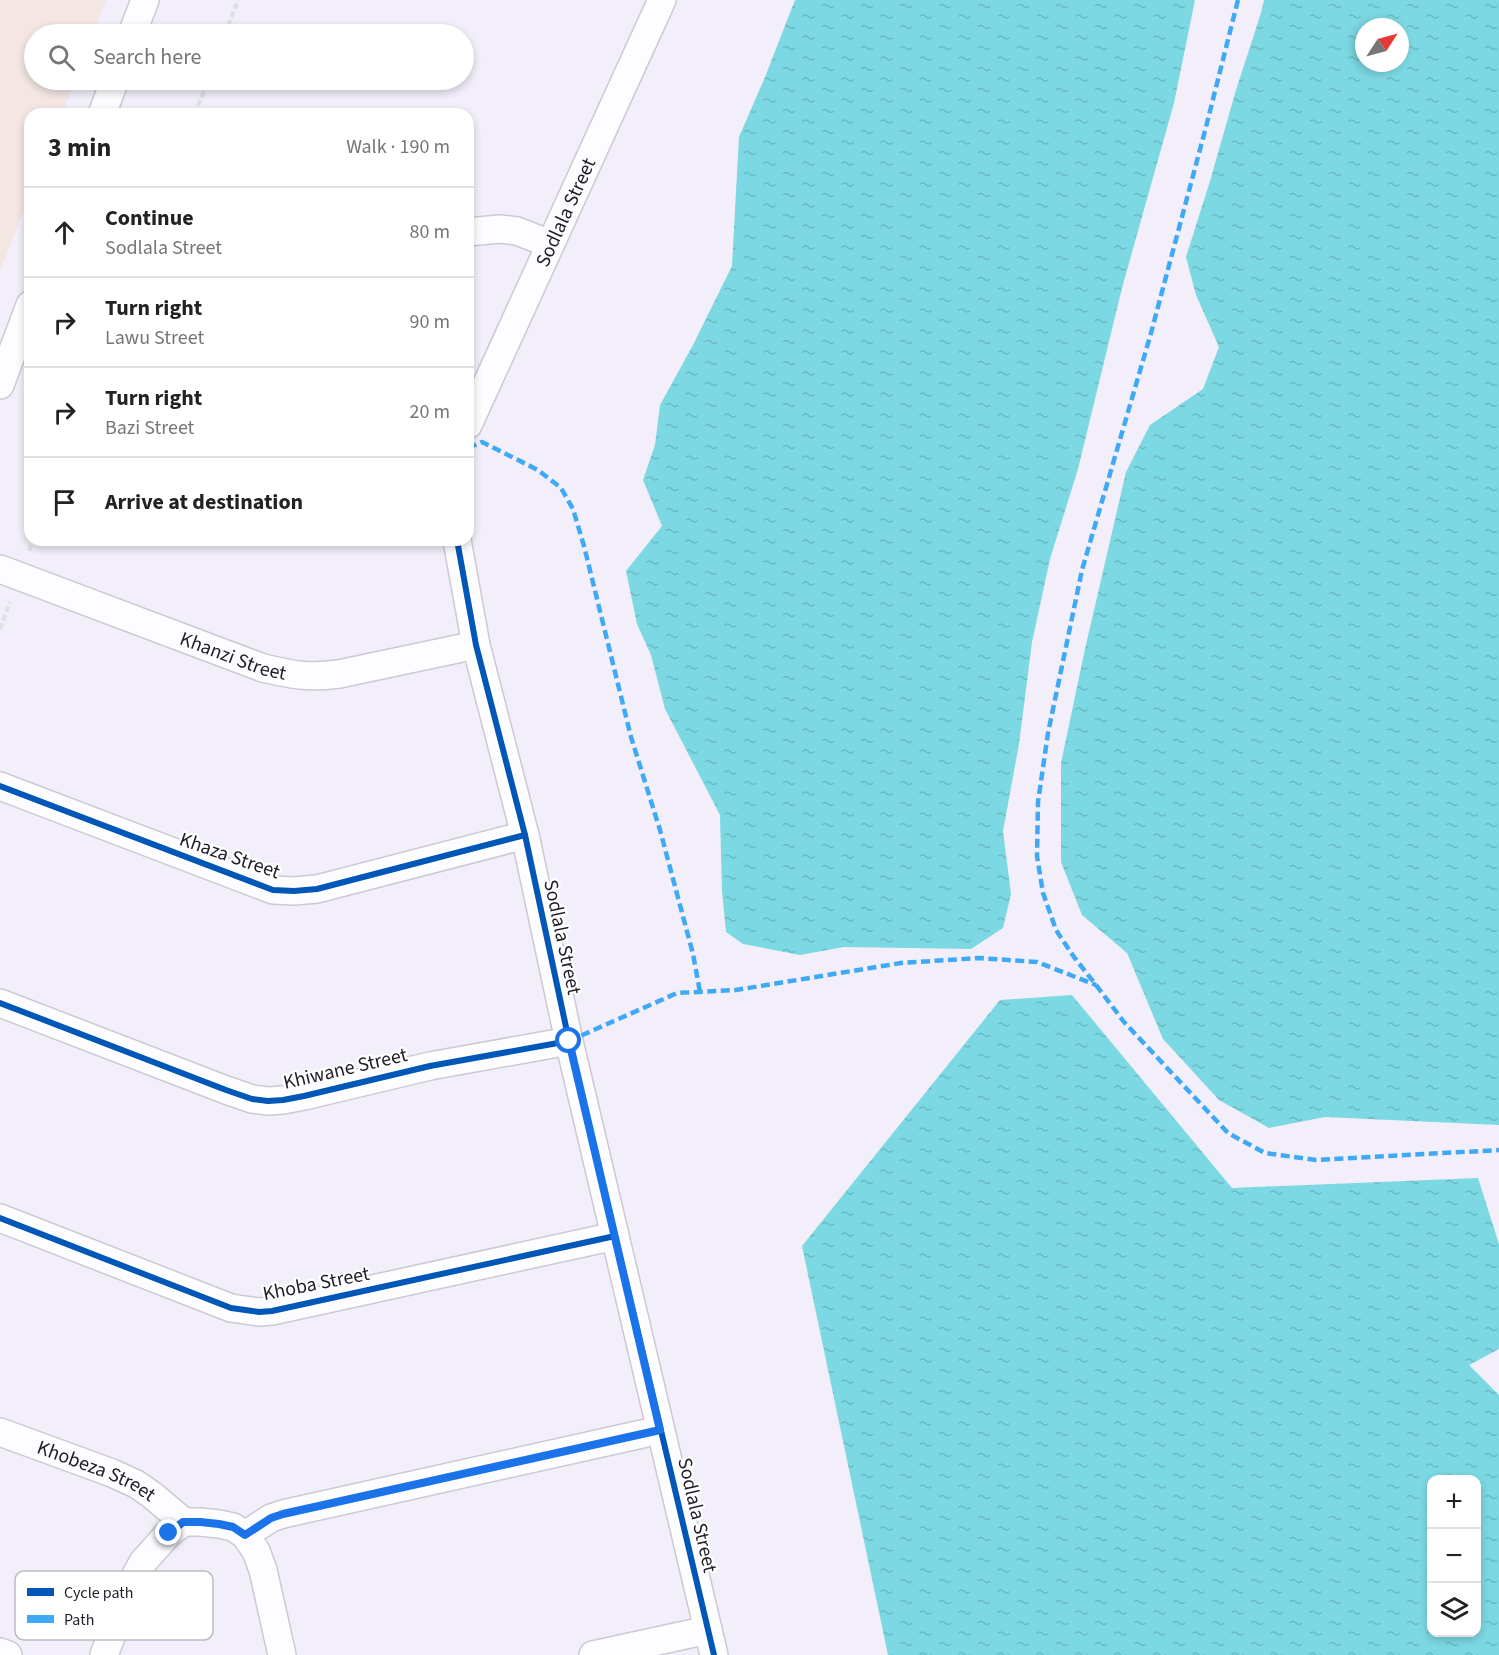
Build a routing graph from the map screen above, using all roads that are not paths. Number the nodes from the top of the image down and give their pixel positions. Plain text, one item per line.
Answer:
1 (145, 0) edge
2 (662, 0) edge
3 (136, 24) edge
4 (111, 90) edge
5 (104, 108) edge
6 (474, 231) edge
7 (550, 244) junction
8 (24, 340) edge
9 (20, 363) edge
10 (0, 385) edge
11 (474, 412) edge
12 (458, 546) edge
13 (0, 569) edge
14 (476, 645) junction
15 (0, 786) edge
16 (525, 835) junction
17 (0, 1003) edge
18 (569, 1041) junction
19 (0, 1218) edge
20 (615, 1236) junction
21 (660, 1430) junction
22 (0, 1431) edge
23 (183, 1522) junction
24 (245, 1535) junction
25 (138, 1571) edge
26 (110, 1640) edge
27 (711, 1642) edge
28 (0, 1652) edge
29 (8, 1655) edge
30 (104, 1655) edge
31 (282, 1655) edge
32 (592, 1655) edge

1 - 3 street
2 - 7 street, Sodlala Street
4 - 5 street
6 - 7 street
7 - 11 street, Sodlala Street
8 - 9 street
9 - 10 street
12 - 14 street, Sodlala Street
13 - 14 street, Khanzi Street
14 - 16 street, Sodlala Street
15 - 16 street, Khaza Street
16 - 18 street, Sodlala Street
17 - 18 street, Khiwane Street
18 - 20 street, Sodlala Street
19 - 20 street, Khoba Street
20 - 21 street, Sodlala Street
21 - 24 street
21 - 27 street, Sodlala Street
22 - 23 street, Khobeza Street
23 - 24 street
23 - 25 street
24 - 31 street
26 - 30 street
27 - 32 street
28 - 29 street

